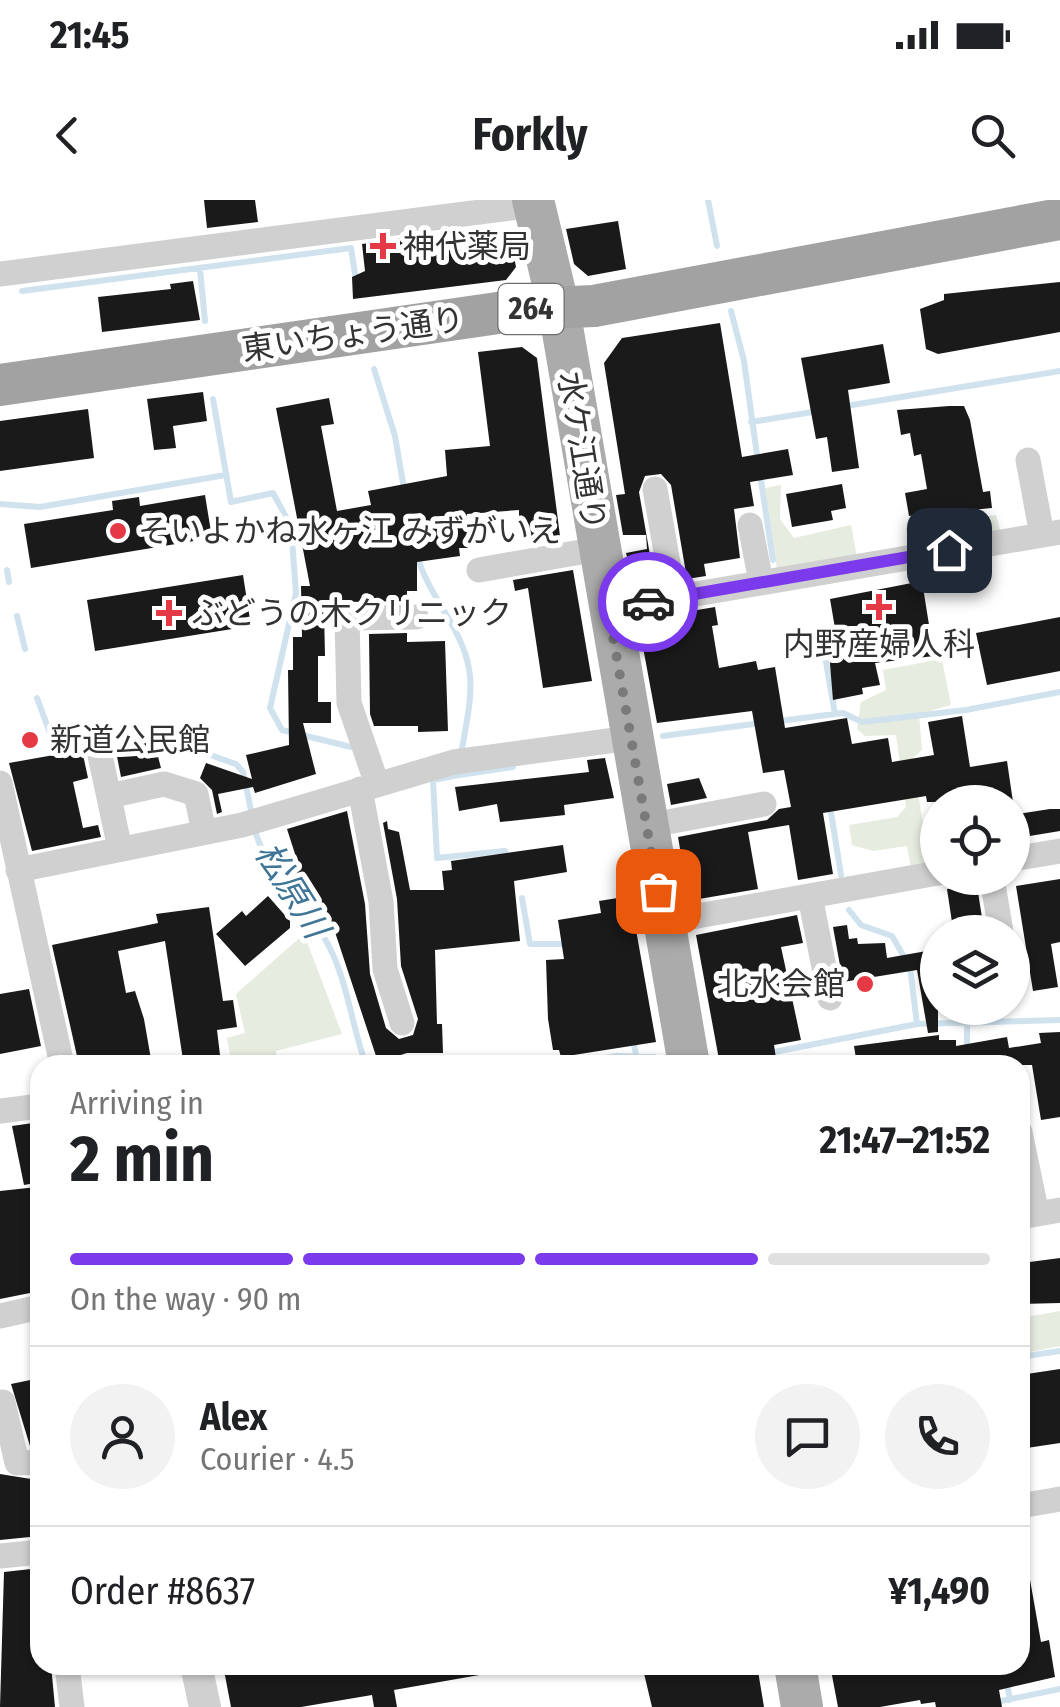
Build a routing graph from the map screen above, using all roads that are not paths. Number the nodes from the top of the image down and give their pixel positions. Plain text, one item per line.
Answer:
1 (534, 202) edge
2 (1060, 219) edge
3 (0, 274) edge
4 (559, 309) junction
5 (2, 377) edge
6 (1028, 460) dead end
7 (655, 489) dead end
8 (750, 525) dead end
9 (1051, 533) edge
10 (598, 549) junction
11 (479, 570) dead end
12 (761, 582) junction
13 (674, 597) junction
14 (608, 608) junction
15 (416, 617) dead end
16 (630, 738) junction
17 (98, 746) dead end
18 (0, 783) edge
19 (368, 787) junction
20 (109, 796) junction
21 (764, 804) dead end
22 (646, 826) junction
23 (204, 832) junction
24 (120, 849) junction
25 (1060, 850) edge
26 (1030, 856) edge
27 (18, 870) junction
28 (920, 875) edge
29 (810, 896) junction
30 (664, 922) junction
31 (830, 998) dead end
32 (402, 1022) dead end
33 (60, 1055) edge
34 (686, 1055) edge
35 (30, 1107) edge
36 (0, 1111) edge
37 (1030, 1175) edge
38 (1039, 1214) edge
39 (30, 1309) edge
40 (0, 1316) edge
41 (3, 1402) dead end
42 (30, 1462) edge
43 (1060, 1499) edge
44 (1030, 1504) edge
45 (30, 1553) edge
46 (0, 1556) edge
47 (68, 1675) edge
48 (198, 1675) edge
49 (796, 1675) edge
50 (72, 1707) edge
51 (205, 1707) edge
52 (802, 1707) edge

1 - 3 street
1 - 4 main road, 水ケ江通り
2 - 4 highway, 東いちょう通り / 264
4 - 5 highway, 東いちょう通り / 264
4 - 10 main road, 水ケ江通り
6 - 9 street
7 - 13 street
8 - 12 street
9 - 12 street
10 - 11 street
10 - 14 main road, 水ケ江通り
12 - 13 street
13 - 14 street
14 - 16 main road, 水ケ江通り
15 - 19 street
16 - 19 street
16 - 22 main road, 水ケ江通り
17 - 20 street
18 - 27 street
19 - 23 street
19 - 32 street
20 - 23 street
20 - 24 street
21 - 22 street
22 - 30 main road, 水ケ江通り
23 - 24 street
24 - 27 street
25 - 26 street
27 - 33 street
28 - 29 street
29 - 30 street
29 - 31 street
30 - 34 main road, 水ケ江通り
35 - 36 street
37 - 38 street
39 - 40 street
41 - 42 street
43 - 44 street
45 - 46 street
47 - 50 street
48 - 51 street
49 - 52 main road

